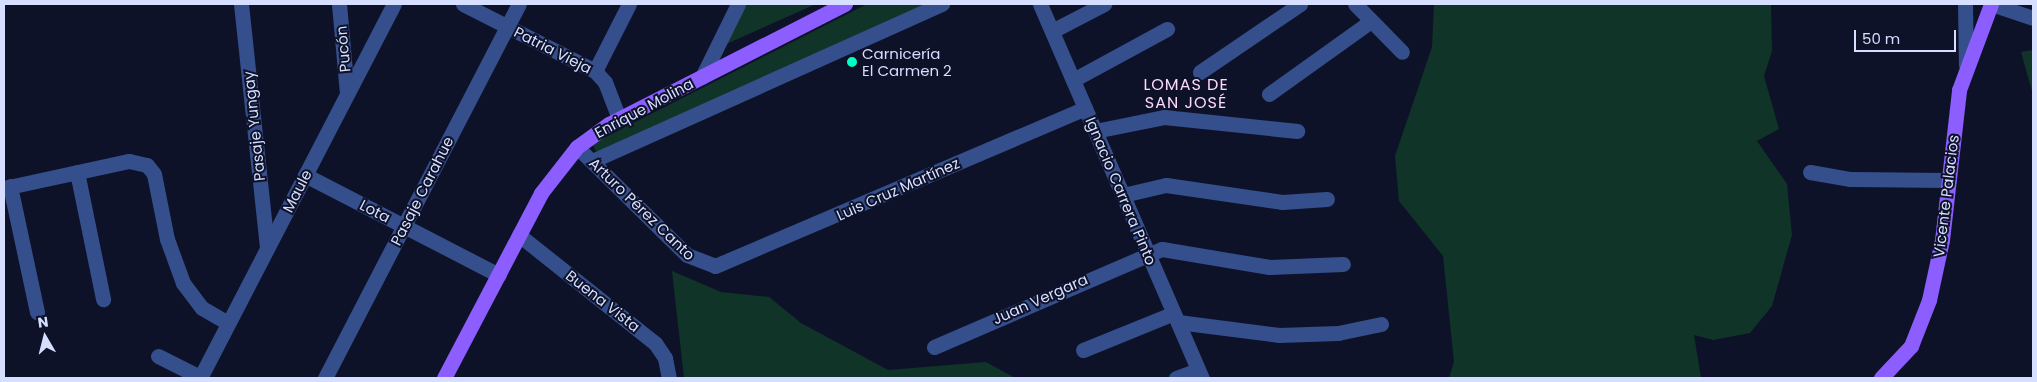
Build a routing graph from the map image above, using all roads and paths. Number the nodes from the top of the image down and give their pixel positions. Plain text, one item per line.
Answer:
1 (242, 4) edge
2 (339, 4) edge
3 (394, 4) edge
4 (463, 4) edge
5 (519, 4) edge
6 (629, 4) edge
7 (738, 4) edge
8 (845, 4) edge
9 (942, 4) edge
10 (1040, 4) edge
11 (1104, 4) edge
12 (1300, 4) edge
13 (1355, 4) edge
14 (1964, 4) edge
15 (1992, 4) edge
16 (2033, 18) edge
17 (1371, 21) junction
18 (508, 26) junction
19 (1167, 28) dead end
20 (1052, 31) junction
21 (1402, 52) dead end
22 (1966, 65) junction
23 (595, 71) junction
24 (1200, 72) dead end
25 (702, 77) junction
26 (1073, 80) junction
27 (347, 93) junction
28 (1269, 94) dead end
29 (1085, 108) junction
30 (619, 119) junction
31 (1095, 131) junction
32 (1297, 131) dead end
33 (577, 147) junction
34 (592, 161) junction
35 (77, 172) junction
36 (1810, 172) dead end
37 (305, 175) junction
38 (1949, 180) junction
39 (7, 187) edge
40 (1123, 195) junction
41 (1327, 199) dead end
42 (404, 226) junction
43 (519, 235) junction
44 (267, 248) junction
45 (1148, 253) junction
46 (1344, 264) dead end
47 (710, 267) joint
48 (499, 274) junction
49 (103, 299) dead end
50 (37, 312) dead end
51 (1176, 317) junction
52 (228, 324) junction
53 (1381, 324) dead end
54 (934, 347) dead end
55 (1083, 350) dead end
56 (158, 356) dead end
57 (1200, 374) edge
58 (201, 378) edge
59 (325, 378) edge
60 (444, 378) edge
61 (669, 378) edge
62 (1176, 378) edge
63 (1881, 378) edge

1 - 44 street, Pasaje Yungay
2 - 27 street, Pucón
3 - 27 street, Maule
4 - 18 street, Patria Vieja
5 - 18 street, Pasaje Carahue
6 - 23 street
7 - 25 street
8 - 25 main road, Enrique Molina
9 - 34 street, Enrique Molina
10 - 20 street, Ignacio Carrera Pinto
11 - 20 street
12 - 24 street
13 - 17 street
14 - 22 street
15 - 16 street
15 - 22 main road, Vicente Palacios
17 - 21 street
17 - 28 street
18 - 23 street, Patria Vieja
18 - 42 street, Pasaje Carahue
19 - 26 street
20 - 26 street, Ignacio Carrera Pinto
22 - 38 main road, Vicente Palacios
23 - 30 street, Patria Vieja
25 - 30 main road, Enrique Molina
26 - 29 street, Ignacio Carrera Pinto
27 - 37 street, Maule
29 - 31 street, Ignacio Carrera Pinto
29 - 47 street, Luis Cruz Martínez
30 - 33 main road, Enrique Molina
31 - 32 street
31 - 40 street, Ignacio Carrera Pinto
33 - 34 street, Arturo Pérez Canto
33 - 43 main road, Enrique Molina
34 - 47 street, Arturo Pérez Canto
35 - 39 street
35 - 49 street
35 - 52 street
36 - 38 street
37 - 42 street, Lota
37 - 44 street, Maule
38 - 63 main road, Vicente Palacios
39 - 50 street
40 - 41 street
40 - 45 street, Ignacio Carrera Pinto
42 - 48 street, Lota
42 - 59 street, Pasaje Carahue
43 - 48 main road, Enrique Molina
43 - 61 street, Buena Vista
44 - 52 street, Maule
45 - 46 street, Juan Vergara
45 - 51 street, Ignacio Carrera Pinto
45 - 54 street, Juan Vergara
48 - 60 main road, Enrique Molina
51 - 53 street
51 - 55 street
51 - 57 street, Ignacio Carrera Pinto
52 - 58 street, Maule
56 - 58 street
57 - 62 street

